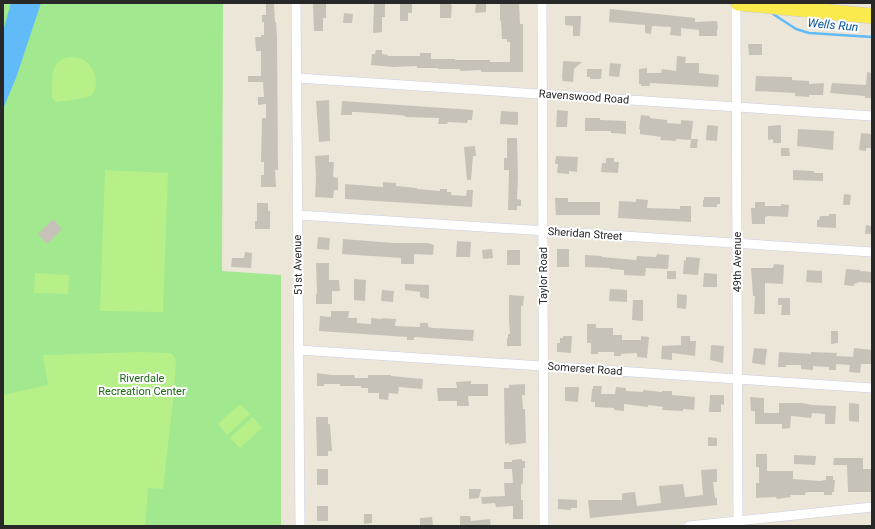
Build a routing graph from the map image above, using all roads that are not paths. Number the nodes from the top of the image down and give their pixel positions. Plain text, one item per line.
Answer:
1 (296, 3) edge
2 (542, 3) edge
3 (737, 3) edge
4 (872, 16) edge
5 (297, 78) junction
6 (542, 94) junction
7 (736, 107) junction
8 (872, 116) edge
9 (298, 215) junction
10 (543, 231) junction
11 (737, 244) junction
12 (872, 252) edge
13 (299, 350) junction
14 (543, 366) junction
15 (738, 379) junction
16 (872, 388) edge
17 (872, 507) edge
18 (738, 521) junction
19 (300, 526) edge
20 (544, 526) edge
21 (689, 526) edge

1 - 5 street, 51st Avenue
2 - 6 street, Taylor Road
3 - 4 main road
3 - 7 street, 49th Avenue
5 - 6 street, Ravenswood Road
5 - 9 street, 51st Avenue
6 - 7 street, Ravenswood Road
6 - 10 street, Taylor Road
7 - 8 street, Ravenswood Road
7 - 11 street, 49th Avenue
9 - 10 street, Sheridan Street
9 - 13 street, 51st Avenue
10 - 11 street, Sheridan Street
10 - 14 street, Taylor Road
11 - 12 street, Sheridan Street
11 - 15 street, 49th Avenue
13 - 14 street, Somerset Road
13 - 19 street, 51st Avenue
14 - 15 street, Somerset Road
14 - 20 street, Taylor Road
15 - 16 street, Somerset Road
15 - 18 street, 49th Avenue
17 - 18 street
18 - 21 street

